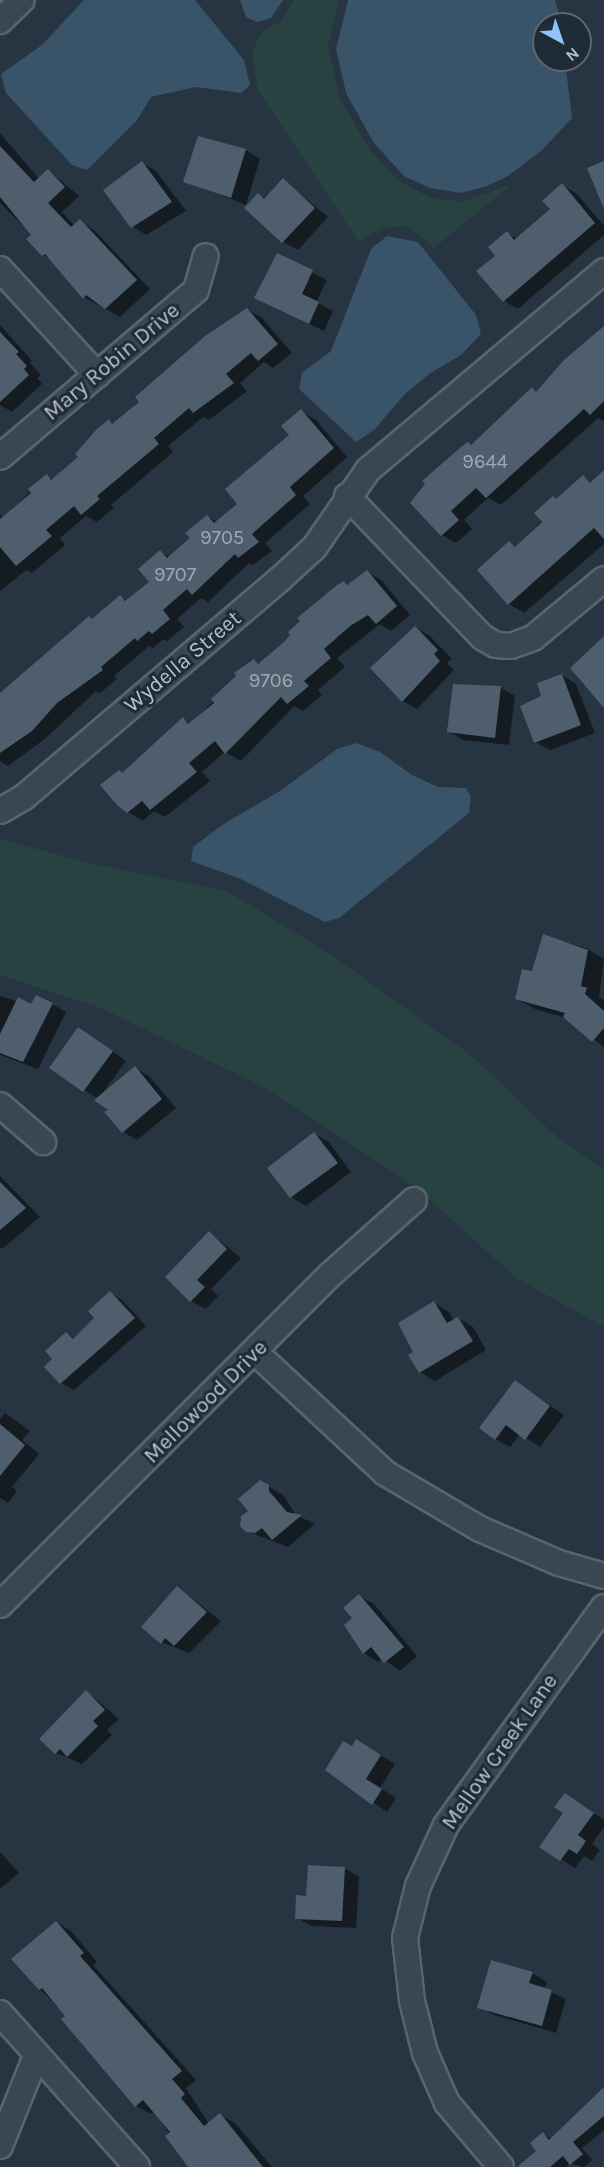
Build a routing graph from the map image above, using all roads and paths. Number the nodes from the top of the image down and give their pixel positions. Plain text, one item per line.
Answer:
1 (22, 0) edge
2 (0, 21) edge
3 (206, 256) dead end
4 (0, 269) edge
5 (604, 271) edge
6 (97, 375) junction
7 (0, 457) edge
8 (347, 496) junction
9 (604, 579) edge
10 (0, 811) edge
11 (0, 1105) edge
12 (43, 1142) dead end
13 (414, 1200) dead end
14 (256, 1353) junction
15 (604, 1576) edge
16 (0, 1605) edge
17 (604, 1606) edge
18 (0, 2013) edge
19 (36, 2056) junction
20 (0, 2146) edge
21 (137, 2167) edge
22 (501, 2167) edge

1 - 2 street
3 - 6 street, Mary Robin Drive
4 - 6 street
5 - 8 street, Wydella Street
6 - 7 street, Mary Robin Drive
8 - 9 street
8 - 10 street, Wydella Street
11 - 12 street
13 - 14 street, Mellowood Drive
14 - 15 street
14 - 16 street, Mellowood Drive
17 - 22 street, Mellow Creek Lane
18 - 19 street
19 - 20 street
19 - 21 street

